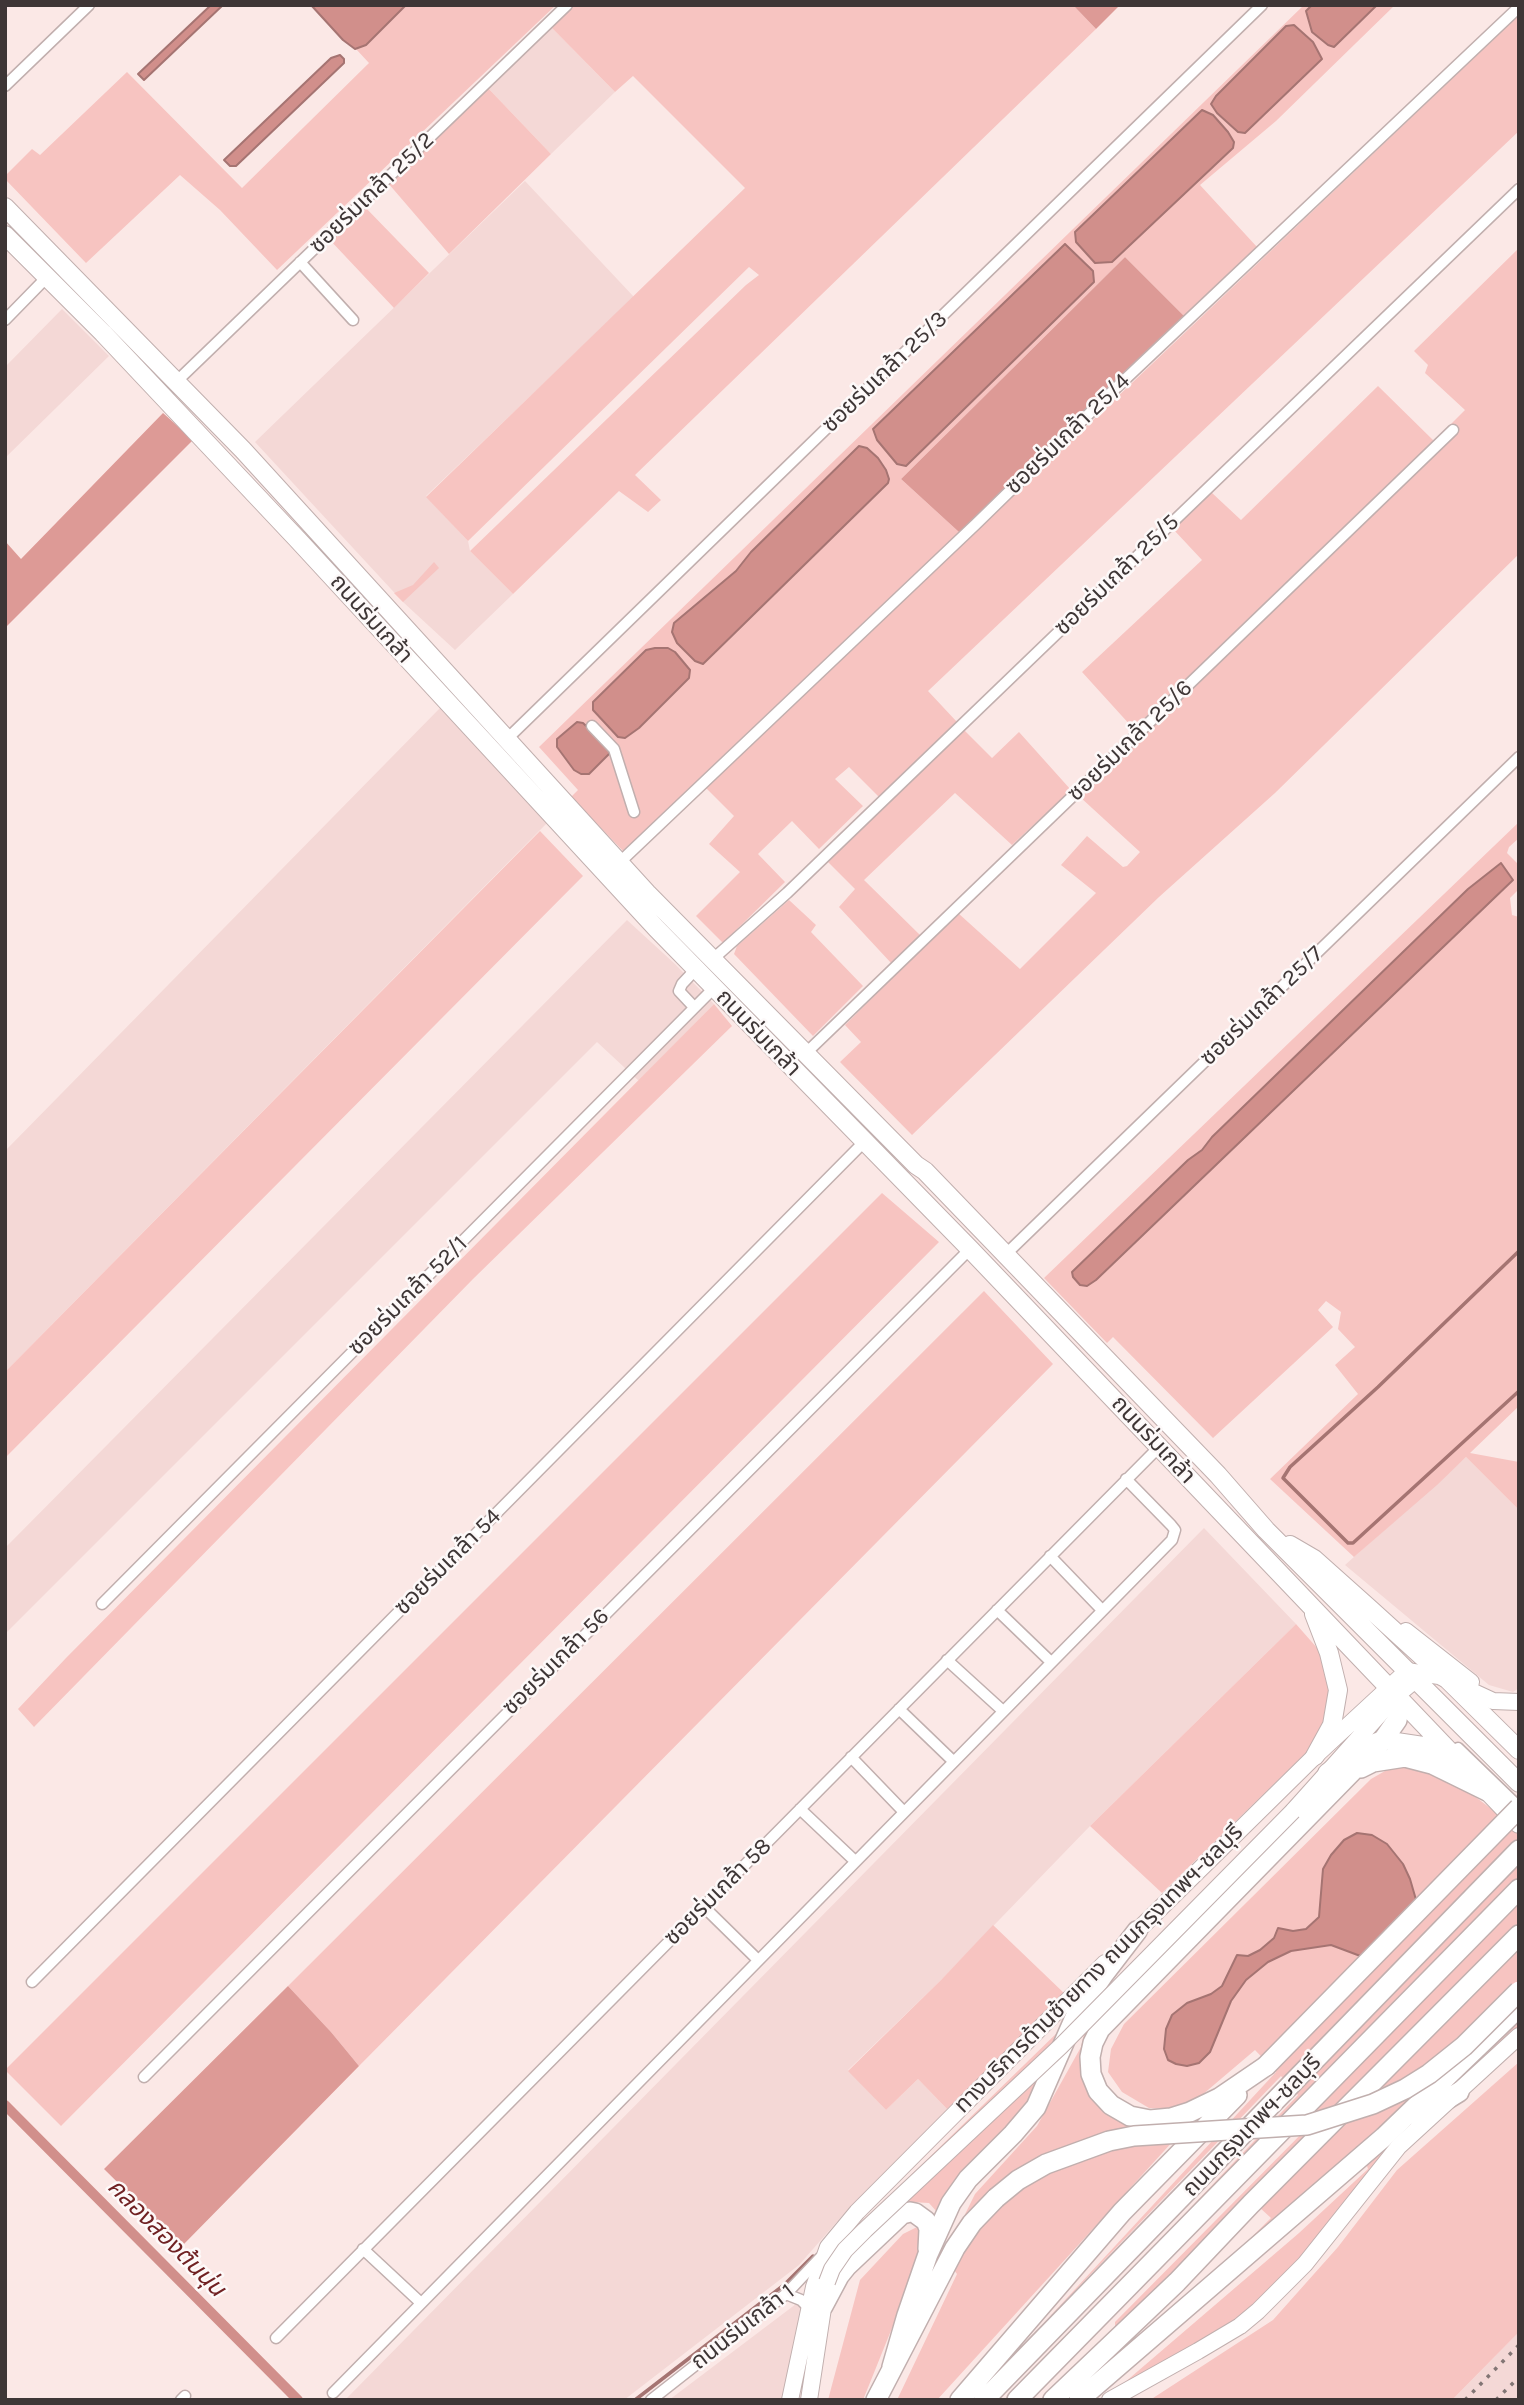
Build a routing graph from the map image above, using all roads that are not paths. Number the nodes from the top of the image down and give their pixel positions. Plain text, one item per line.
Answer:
1 (89, 5) edge
2 (567, 5) edge
3 (1262, 5) edge
4 (1519, 7) edge
5 (5, 86) edge
6 (1519, 189) edge
7 (5, 207) edge
8 (5, 235) edge
9 (300, 262) junction
10 (47, 277) junction
11 (5, 320) edge
12 (353, 320) dead end
13 (177, 381) junction
14 (1453, 430) dead end
15 (592, 726) dead end
16 (507, 739) junction
17 (1519, 757) edge
18 (634, 812) dead end
19 (619, 863) junction
20 (713, 959) junction
21 (696, 969) junction
22 (714, 988) junction
23 (694, 1007) junction
24 (806, 1053) junction
25 (864, 1142) junction
26 (970, 1249) junction
27 (1005, 1255) junction
28 (1160, 1446) junction
29 (1126, 1479) junction
30 (1266, 1530) junction
31 (1050, 1556) junction
32 (102, 1604) dead end
33 (1311, 1607) junction
34 (1370, 1609) junction
35 (997, 1610) junction
36 (1102, 1610) junction
37 (947, 1660) junction
38 (1051, 1662) junction
39 (1411, 1675) junction
40 (1447, 1679) junction
41 (1393, 1691) junction
42 (1517, 1702) edge
43 (899, 1709) junction
44 (1003, 1711) junction
45 (1382, 1740) junction
46 (1519, 1750) edge
47 (1315, 1756) junction
48 (851, 1757) junction
49 (953, 1761) junction
50 (1467, 1771) junction
51 (1327, 1773) junction
52 (1350, 1774) junction
53 (1519, 1783) edge
54 (1487, 1791) junction
55 (1519, 1808) edge
56 (800, 1809) junction
57 (904, 1811) junction
58 (1519, 1824) edge
59 (1519, 1850) edge
60 (855, 1861) junction
61 (1519, 1889) edge
62 (703, 1906) junction
63 (1137, 1931) junction
64 (1519, 1935) edge
65 (758, 1960) junction
66 (32, 1982) dead end
67 (1519, 1991) edge
68 (1519, 2010) edge
69 (1519, 2036) edge
70 (1266, 2066) junction
71 (144, 2077) dead end
72 (1459, 2092) junction
73 (1384, 2137) junction
74 (828, 2247) junction
75 (363, 2249) junction
76 (928, 2254) junction
77 (786, 2294) junction
78 (421, 2303) junction
79 (816, 2307) junction
80 (275, 2338) dead end
81 (892, 2367) junction
82 (333, 2393) dead end
83 (651, 2400) edge
84 (790, 2400) edge
85 (809, 2400) edge
86 (876, 2400) edge
87 (960, 2400) edge
88 (984, 2400) edge
89 (1017, 2400) edge
90 (1052, 2400) edge
91 (1079, 2400) edge
92 (1110, 2400) edge

1 - 5 street
2 - 9 street, ซอยร่มเกล้า 25/2
3 - 16 street, ซอยร่มเกล้า 25/3
4 - 19 street, ซอยร่มเกล้า 25/4
6 - 20 street, ซอยร่มเกล้า 25/5
7 - 13 main road, ถนนร่มเกล้า
8 - 10 main road, ถนนร่มเกล้า
9 - 12 street
9 - 13 street, ซอยร่มเกล้า 25/2
10 - 11 street
10 - 21 main road, ถนนร่มเกล้า
13 - 16 main road, ถนนร่มเกล้า
14 - 24 street, ซอยร่มเกล้า 25/6
15 - 18 street
16 - 19 main road, ถนนร่มเกล้า
17 - 27 street, ซอยร่มเกล้า 25/7
19 - 20 main road, ถนนร่มเกล้า
20 - 24 main road, ถนนร่มเกล้า
21 - 22 main road, ถนนร่มเกล้า
21 - 23 street
22 - 23 street, ซอยร่มเกล้า 52/1
22 - 25 main road, ถนนร่มเกล้า
23 - 32 street, ซอยร่มเกล้า 52/1
24 - 27 main road, ถนนร่มเกล้า
25 - 26 main road, ถนนร่มเกล้า
25 - 66 street, ซอยร่มเกล้า 54
26 - 28 main road, ถนนร่มเกล้า
26 - 71 street, ซอยร่มเกล้า 56
27 - 30 main road, ถนนร่มเกล้า
28 - 29 street, ซอยร่มเกล้า 58
28 - 33 main road, ถนนร่มเกล้า
29 - 31 street, ซอยร่มเกล้า 58
29 - 36 street
30 - 34 main road
30 - 39 main road, ถนนร่มเกล้า
31 - 35 street, ซอยร่มเกล้า 58
31 - 36 street
33 - 41 main road, ถนนร่มเกล้า
33 - 47 main road
34 - 40 main road
34 - 42 main road
35 - 37 street, ซอยร่มเกล้า 58
35 - 38 street
36 - 38 street
37 - 43 street, ซอยร่มเกล้า 58
37 - 44 street
38 - 44 street
39 - 40 main road
39 - 41 main road, ทางบริการด้านซ้ายทาง ถนนกรุงเทพฯ-ชลบุรี
39 - 53 main road, ถนนร่มเกล้า
40 - 42 main road
40 - 46 main road
41 - 45 highway
41 - 47 main road, ทางบริการด้านซ้ายทาง ถนนกรุงเทพฯ-ชลบุรี
41 - 50 main road, ถนนร่มเกล้า
41 - 51 main road, ทางบริการด้านซ้ายทาง ถนนกรุงเทพฯ-ชลบุรี
41 - 55 street
43 - 48 street, ซอยร่มเกล้า 58
43 - 49 street
44 - 49 street
45 - 50 main road
45 - 51 main road
45 - 52 highway
47 - 63 main road, ทางบริการด้านซ้ายทาง ถนนกรุงเทพฯ-ชลบุรี
48 - 56 street, ซอยร่มเกล้า 58
48 - 57 street
49 - 57 street
50 - 54 main road, ถนนร่มเกล้า
51 - 79 main road, ทางบริการด้านซ้ายทาง ถนนกรุงเทพฯ-ชลบุรี, bridge
52 - 54 highway
52 - 70 highway
54 - 58 main road, ถนนร่มเกล้า
55 - 70 highway, bridge
56 - 60 street
56 - 62 street, ซอยร่มเกล้า 58
57 - 60 street
59 - 88 highway, ถนนกรุงเทพฯ-ชลบุรี
60 - 65 street
61 - 89 highway, ถนนกรุงเทพฯ-ชลบุรี
62 - 65 street
62 - 75 street, ซอยร่มเกล้า 58
63 - 74 main road, ทางบริการด้านซ้ายทาง ถนนกรุงเทพฯ-ชลบุรี
63 - 76 highway
64 - 90 highway, bridge
65 - 78 street
67 - 81 highway, bridge
68 - 73 highway
69 - 72 main road
70 - 87 highway
72 - 73 highway
72 - 92 main road
73 - 91 highway
74 - 77 street, ถนนร่มเกล้า 1
74 - 79 main road, ทางบริการด้านซ้ายทาง ถนนกรุงเทพฯ-ชลบุรี
75 - 78 street
75 - 80 street, ซอยร่มเกล้า 58
76 - 79 highway
76 - 81 highway
77 - 79 street
77 - 83 street, ถนนร่มเกล้า 1
78 - 82 street
79 - 84 main road, ทางบริการด้านซ้ายทาง ถนนกรุงเทพฯ-ชลบุรี
79 - 85 main road, ทางบริการด้านซ้ายทาง ถนนกรุงเทพฯ-ชลบุรี
81 - 86 highway

